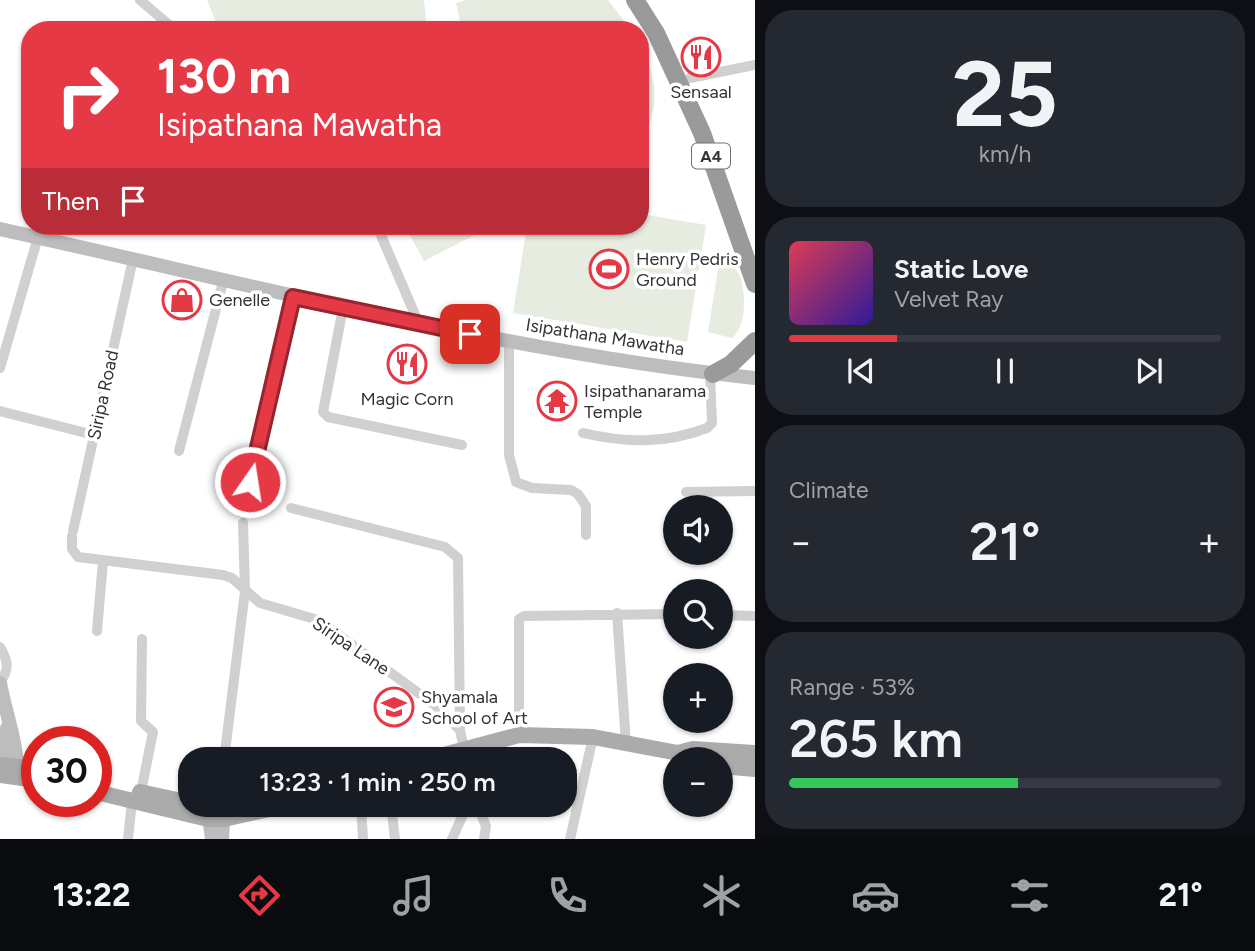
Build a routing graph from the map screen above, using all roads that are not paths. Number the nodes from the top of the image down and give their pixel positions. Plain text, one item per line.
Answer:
1 (140, 0) edge
2 (635, 0) edge
3 (648, 0) edge
4 (164, 21) edge
5 (648, 21) edge
6 (649, 22) edge
7 (754, 65) edge
8 (690, 78) junction
9 (0, 229) edge
10 (21, 234) edge
11 (28, 235) edge
12 (381, 235) edge
13 (37, 237) junction
14 (754, 246) edge
15 (132, 259) junction
16 (223, 282) junction
17 (754, 284) edge
18 (293, 297) junction
19 (343, 308) junction
20 (419, 324) junction
21 (509, 341) junction
22 (754, 341) edge
23 (3, 348) edge
24 (0, 368) edge
25 (712, 374) junction
26 (754, 378) edge
27 (0, 411) edge
28 (583, 433) dead end
29 (94, 435) junction
30 (462, 445) dead end
31 (178, 451) dead end
32 (250, 482) dead end
33 (754, 491) edge
34 (686, 492) dead end
35 (291, 508) dead end
36 (243, 523) dead end
37 (586, 536) dead end
38 (72, 549) joint
39 (103, 561) junction
40 (245, 591) junction
41 (617, 613) junction
42 (663, 614) edge
43 (733, 616) edge
44 (754, 617) edge
45 (97, 631) dead end
46 (142, 639) dead end
47 (0, 648) edge
48 (0, 683) edge
49 (460, 730) junction
50 (519, 735) junction
51 (593, 737) junction
52 (626, 744) junction
53 (227, 747) edge
54 (464, 747) edge
55 (472, 747) edge
56 (733, 752) edge
57 (663, 753) edge
58 (754, 753) edge
59 (733, 767) edge
60 (754, 769) edge
61 (6, 770) edge
62 (112, 788) edge
63 (112, 794) edge
64 (137, 797) junction
65 (178, 802) edge
66 (178, 803) edge
67 (216, 817) edge
68 (218, 817) edge
69 (362, 817) edge
70 (392, 817) edge
71 (462, 817) edge
72 (482, 817) edge
73 (128, 839) edge
74 (212, 839) edge
75 (222, 839) edge
76 (363, 839) edge
77 (395, 839) edge
78 (452, 839) edge
79 (484, 839) edge
80 (570, 839) edge

1 - 4 street
2 - 5 highway, A4
3 - 8 highway, A4
6 - 17 highway, A4
7 - 8 street
8 - 14 highway, A4
9 - 10 main road, Isipathana Mawatha
11 - 13 main road, Isipathana Mawatha
12 - 20 street
13 - 15 main road, Isipathana Mawatha
13 - 23 street
15 - 16 main road, Isipathana Mawatha
15 - 29 street, Siripa Road
16 - 18 main road, Isipathana Mawatha
16 - 31 street
18 - 19 main road, Isipathana Mawatha
18 - 32 street
19 - 20 main road, Isipathana Mawatha
19 - 30 street
20 - 21 main road, Isipathana Mawatha
21 - 25 main road, Isipathana Mawatha
21 - 37 street
22 - 25 highway
23 - 24 street
25 - 26 main road, Isipathana Mawatha
25 - 28 street
27 - 29 street
29 - 38 street, Siripa Road
33 - 34 street
35 - 49 street
36 - 40 street
38 - 39 street, Siripa Lane
39 - 40 street, Siripa Lane
39 - 45 street
40 - 49 street, Siripa Lane
40 - 53 street
41 - 42 street
41 - 50 street
41 - 52 street
43 - 44 street
46 - 64 street
47 - 48 street
48 - 61 main road
49 - 54 street
50 - 51 main road
50 - 55 main road
51 - 52 main road
51 - 80 street
52 - 57 main road
56 - 58 main road
59 - 60 main road
62 - 64 main road
63 - 64 main road
64 - 65 main road
64 - 66 main road
64 - 73 street
67 - 74 main road
68 - 75 main road
69 - 76 street
70 - 77 street
71 - 78 street
72 - 79 street

